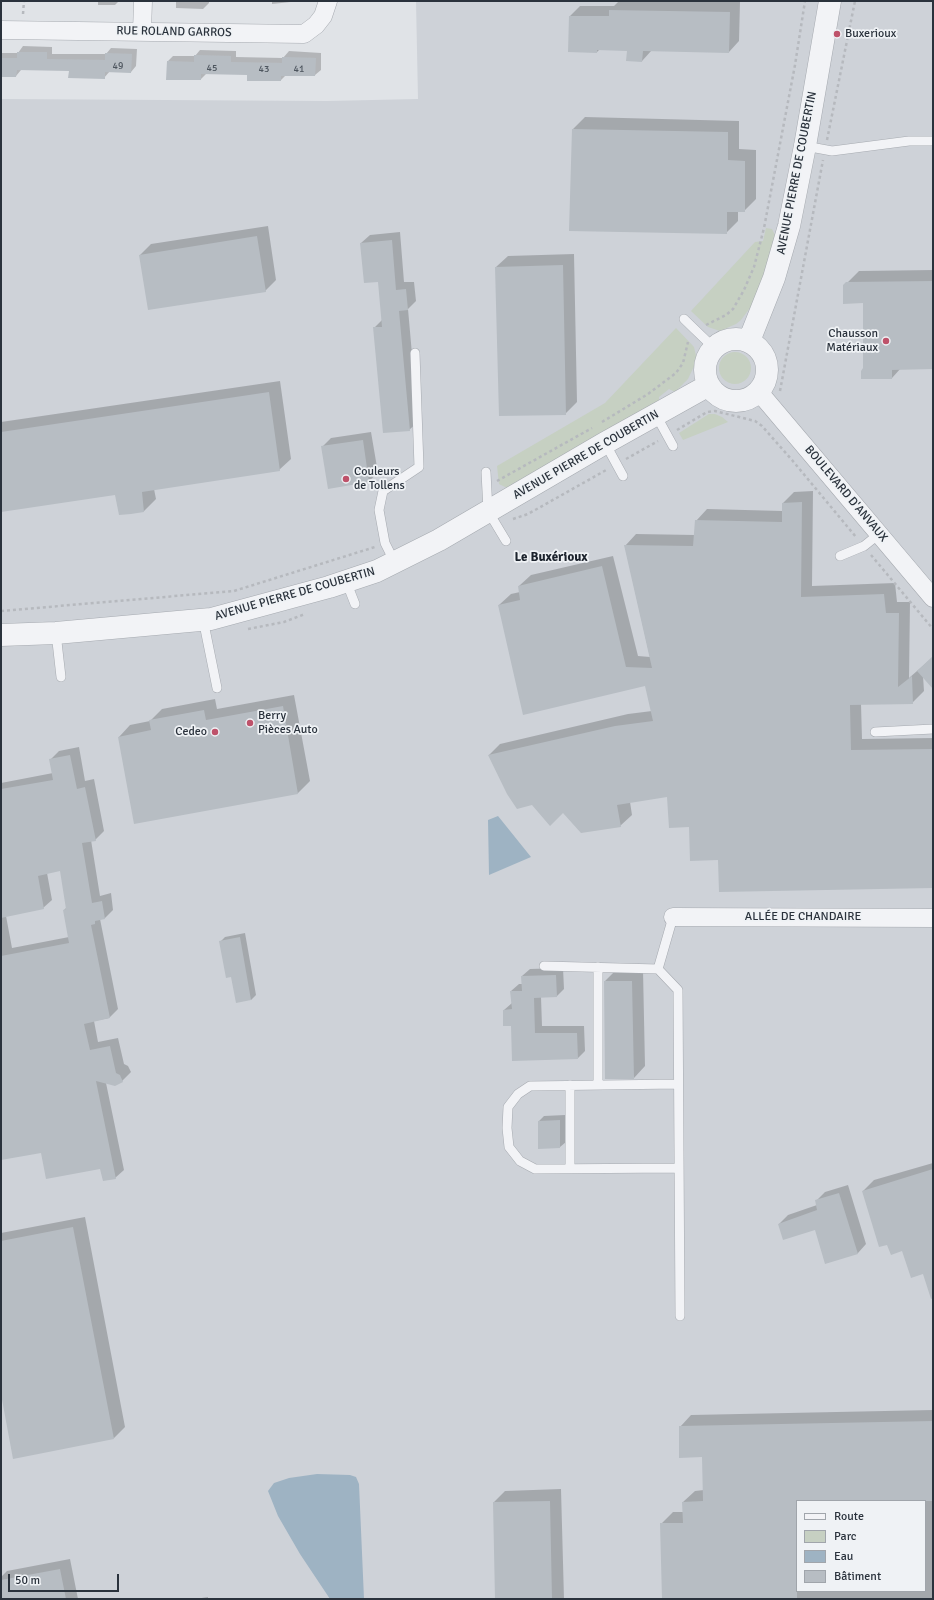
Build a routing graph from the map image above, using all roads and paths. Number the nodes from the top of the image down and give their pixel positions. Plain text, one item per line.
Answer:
1 (143, 1) edge
2 (328, 1) edge
3 (805, 1) edge
4 (830, 1) edge
5 (855, 1) edge
6 (1, 30) edge
7 (142, 32) junction
8 (933, 141) edge
9 (815, 148) junction
10 (684, 319) dead end
11 (705, 326) dead end
12 (749, 341) junction
13 (688, 342) dead end
14 (714, 348) junction
15 (415, 353) dead end
16 (709, 385) junction
17 (769, 392) junction
18 (656, 415) junction
19 (755, 421) dead end
20 (605, 443) junction
21 (673, 446) dead end
22 (486, 472) dead end
23 (623, 476) dead end
24 (486, 487) junction
25 (488, 512) junction
26 (879, 534) junction
27 (506, 541) dead end
28 (385, 543) junction
29 (864, 546) junction
30 (840, 556) dead end
31 (395, 563) junction
32 (346, 581) junction
33 (933, 598) edge
34 (355, 604) dead end
35 (1, 611) edge
36 (203, 620) junction
37 (933, 629) edge
38 (56, 633) junction
39 (1, 635) edge
40 (61, 677) dead end
41 (217, 688) dead end
42 (933, 729) edge
43 (876, 732) dead end
44 (673, 917) joint
45 (933, 918) edge
46 (544, 966) dead end
47 (598, 967) junction
48 (658, 969) junction
49 (678, 1084) junction
50 (570, 1085) junction
51 (598, 1085) junction
52 (570, 1168) junction
53 (679, 1168) junction
54 (680, 1316) dead end

1 - 7 street
2 - 7 street, RUE ROLAND GARROS
3 - 11 path
4 - 9 street, AVENUE PIERRE DE COUBERTIN
5 - 9 path
6 - 7 street, RUE ROLAND GARROS
8 - 9 lane
9 - 12 street, AVENUE PIERRE DE COUBERTIN
9 - 17 path
10 - 14 lane
12 - 14 street
12 - 17 street
13 - 24 path
14 - 16 street
15 - 28 lane
16 - 17 street
16 - 18 street, AVENUE PIERRE DE COUBERTIN
17 - 26 street, BOULEVARD D'ANVAUX
18 - 20 street, AVENUE PIERRE DE COUBERTIN
18 - 21 lane
19 - 29 path
20 - 23 lane
20 - 25 street, AVENUE PIERRE DE COUBERTIN
22 - 24 lane
24 - 25 lane
25 - 27 lane
25 - 31 street, AVENUE PIERRE DE COUBERTIN
26 - 29 lane
26 - 33 street, BOULEVARD D'ANVAUX
28 - 31 lane
28 - 35 path
29 - 30 lane
29 - 37 path
31 - 32 street, AVENUE PIERRE DE COUBERTIN
32 - 34 lane
32 - 36 street, AVENUE PIERRE DE COUBERTIN
36 - 38 street, AVENUE PIERRE DE COUBERTIN
36 - 41 lane
38 - 39 street, AVENUE PIERRE DE COUBERTIN
38 - 40 lane
42 - 43 lane
44 - 45 street, ALLÉE DE CHANDAIRE
44 - 48 lane
46 - 47 lane
47 - 48 lane
47 - 51 lane
48 - 49 lane
49 - 51 lane
49 - 53 lane
50 - 51 lane
50 - 52 lane
50 - 52 lane
52 - 53 lane
53 - 54 lane

